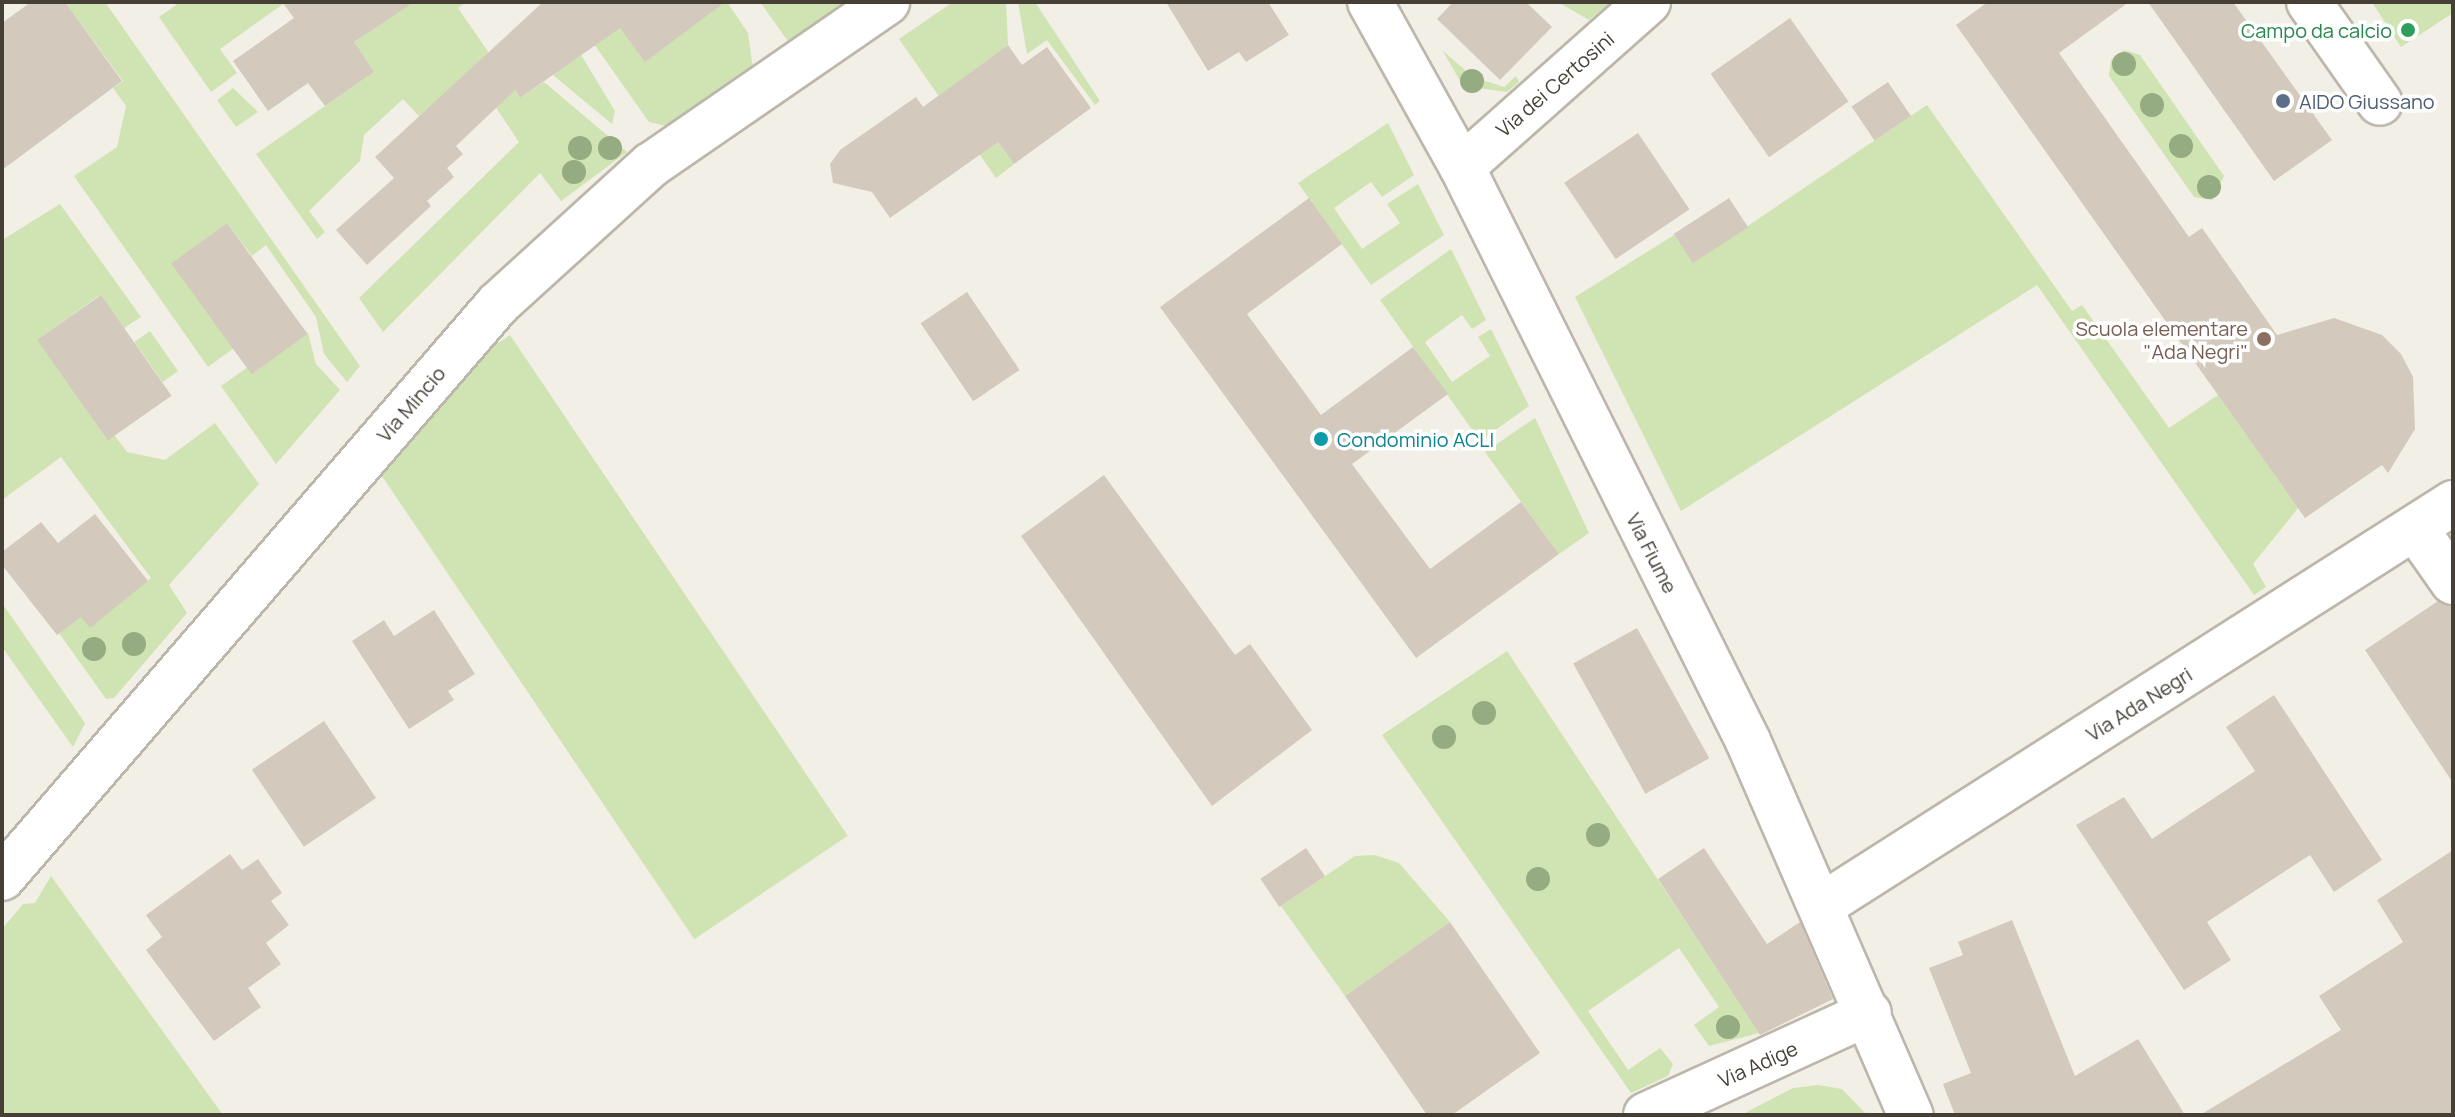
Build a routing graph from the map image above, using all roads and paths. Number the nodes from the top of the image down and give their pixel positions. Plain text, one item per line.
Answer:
1 (887, 2) edge
2 (1370, 2) edge
3 (1648, 2) edge
4 (2309, 2) edge
5 (2380, 103) dead end
6 (1462, 167) junction
7 (2453, 503) edge
8 (2415, 528) junction
9 (2453, 582) edge
10 (2, 878) edge
11 (1824, 904) junction
12 (1869, 1013) junction
13 (1646, 1115) edge
14 (1911, 1115) edge

1 - 10 street, Via Mincio
2 - 6 street, Via Fiume
3 - 6 street, Via dei Certosini
4 - 5 street
6 - 11 street, Via Fiume
7 - 8 street, Via Ada Negri
8 - 9 street
8 - 11 street, Via Ada Negri
11 - 12 street, Via Fiume
12 - 13 street, Via Adige
12 - 14 street, Via Fiume

